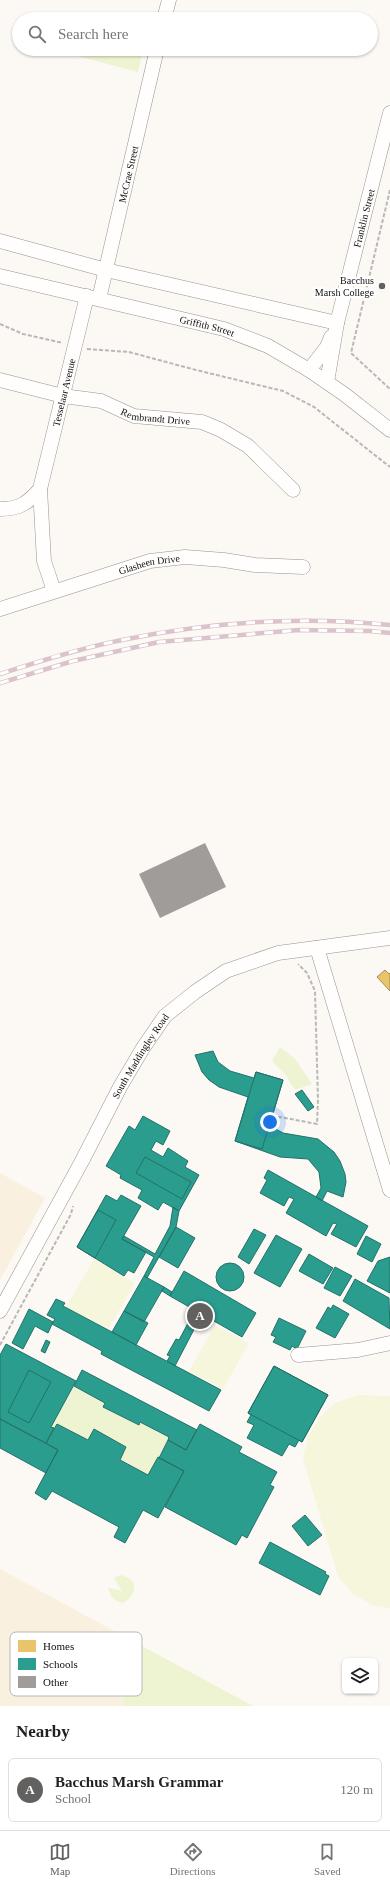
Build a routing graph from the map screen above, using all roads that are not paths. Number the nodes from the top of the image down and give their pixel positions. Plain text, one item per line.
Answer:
1 (169, 0) edge
2 (166, 12) edge
3 (155, 56) edge
4 (390, 113) edge
5 (0, 241) edge
6 (106, 270) junction
7 (0, 276) edge
8 (93, 298) junction
9 (337, 324) junction
10 (309, 370) junction
11 (0, 380) edge
12 (327, 382) junction
13 (63, 396) junction
14 (390, 430) edge
15 (40, 489) junction
16 (293, 490) dead end
17 (0, 509) edge
18 (303, 567) dead end
19 (54, 591) junction
20 (0, 608) edge
21 (390, 938) edge
22 (317, 948) junction
23 (390, 1190) edge
24 (0, 1311) edge
25 (390, 1343) edge
26 (298, 1355) dead end

1 - 2 street
3 - 6 street, McCrae Street
4 - 9 street, Franklin Street
5 - 6 street
6 - 8 street, McCrae Street
6 - 9 street
7 - 8 street, Griffith Street
8 - 10 street, Griffith Street
8 - 13 street, Tesselaar Avenue
9 - 10 street, Franklin Street
9 - 12 street, Franklin Street
10 - 12 street, Griffith Street
11 - 13 street, Rembrandt Drive
12 - 14 street, Griffith Street
13 - 15 street, Tesselaar Avenue
13 - 16 street, Rembrandt Drive
15 - 17 street
15 - 19 street, Tesselaar Avenue
18 - 19 street, Glasheen Drive
19 - 20 street, Glasheen Drive
21 - 22 street, South Maddingley Road
22 - 23 street
22 - 24 street, South Maddingley Road
25 - 26 street

